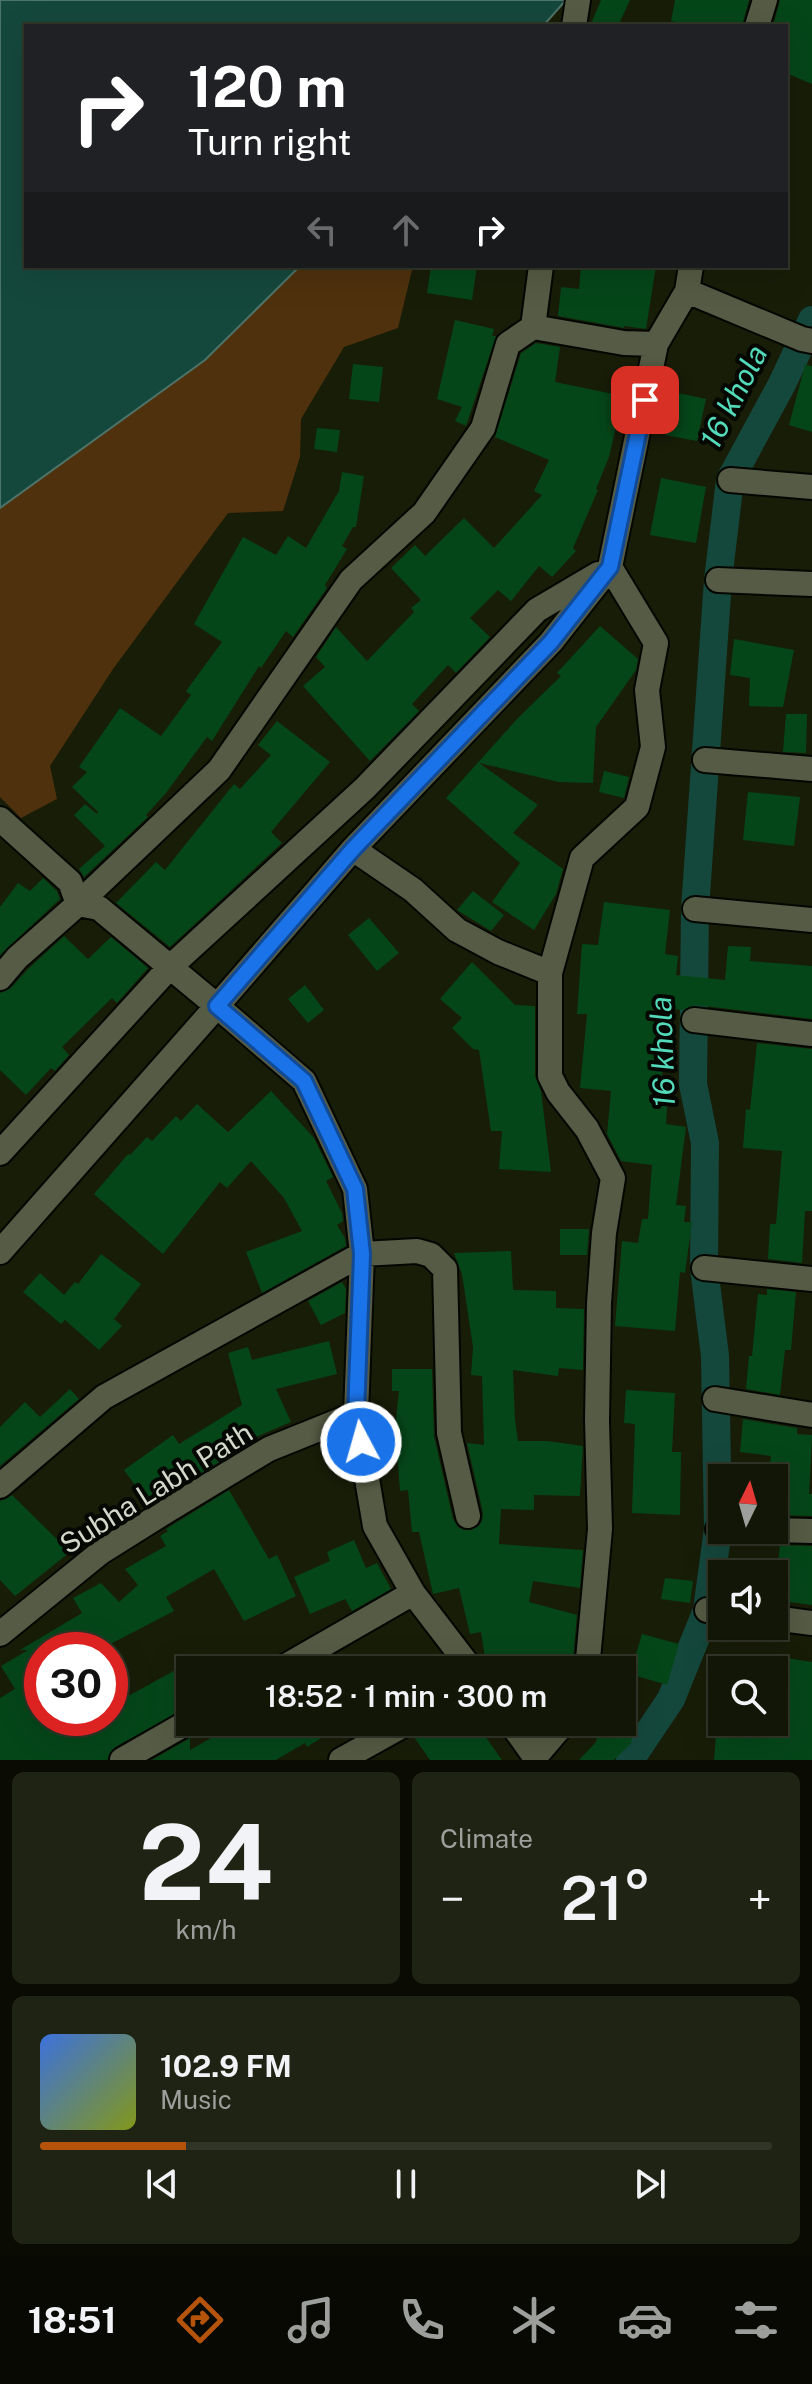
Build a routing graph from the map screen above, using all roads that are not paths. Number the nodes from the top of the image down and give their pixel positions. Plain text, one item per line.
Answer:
1 (578, 0) edge
2 (765, 0) edge
3 (574, 24) edge
4 (758, 24) edge
5 (541, 268) edge
6 (691, 268) edge
7 (687, 291) junction
8 (533, 327) junction
9 (812, 341) edge
10 (656, 344) junction
11 (730, 480) dead end
12 (812, 487) edge
13 (610, 567) junction
14 (718, 580) dead end
15 (812, 584) edge
16 (705, 760) dead end
17 (812, 769) edge
18 (0, 819) edge
19 (353, 849) junction
20 (78, 904) junction
21 (695, 909) dead end
22 (812, 920) edge
23 (169, 968) junction
24 (550, 973) junction
25 (0, 978) edge
26 (217, 1006) junction
27 (694, 1020) dead end
28 (812, 1034) edge
29 (5, 1138) edge
30 (0, 1252) edge
31 (362, 1254) junction
32 (704, 1268) dead end
33 (812, 1279) edge
34 (715, 1399) dead end
35 (356, 1414) junction
36 (812, 1415) edge
37 (0, 1486) edge
38 (468, 1516) dead end
39 (788, 1530) edge
40 (812, 1531) edge
41 (413, 1593) junction
42 (788, 1620) edge
43 (812, 1623) edge
44 (0, 1634) edge
45 (303, 1656) edge
46 (461, 1656) edge
47 (588, 1656) edge
48 (176, 1729) edge
49 (384, 1736) edge
50 (519, 1736) edge
51 (553, 1736) edge
52 (534, 1758) edge
53 (122, 1760) edge
54 (341, 1760) edge

1 - 3 street
2 - 4 street
5 - 8 street
6 - 7 street
7 - 9 street
7 - 10 street
8 - 10 street
8 - 20 street
10 - 13 street
11 - 12 street
13 - 19 street
13 - 23 street
13 - 24 street
14 - 15 street
16 - 17 street
18 - 20 street
19 - 24 street
19 - 26 street
20 - 23 street
20 - 25 street
21 - 22 street
23 - 26 street
23 - 29 street
24 - 47 street
26 - 30 street
26 - 31 street
27 - 28 street
31 - 35 street
31 - 37 street
31 - 38 street
32 - 33 street
34 - 36 street
35 - 41 street
35 - 44 street, Subha Labh Path
39 - 40 street
41 - 45 street
41 - 46 street
42 - 43 street
48 - 53 street
49 - 54 street
50 - 52 street
51 - 52 street

